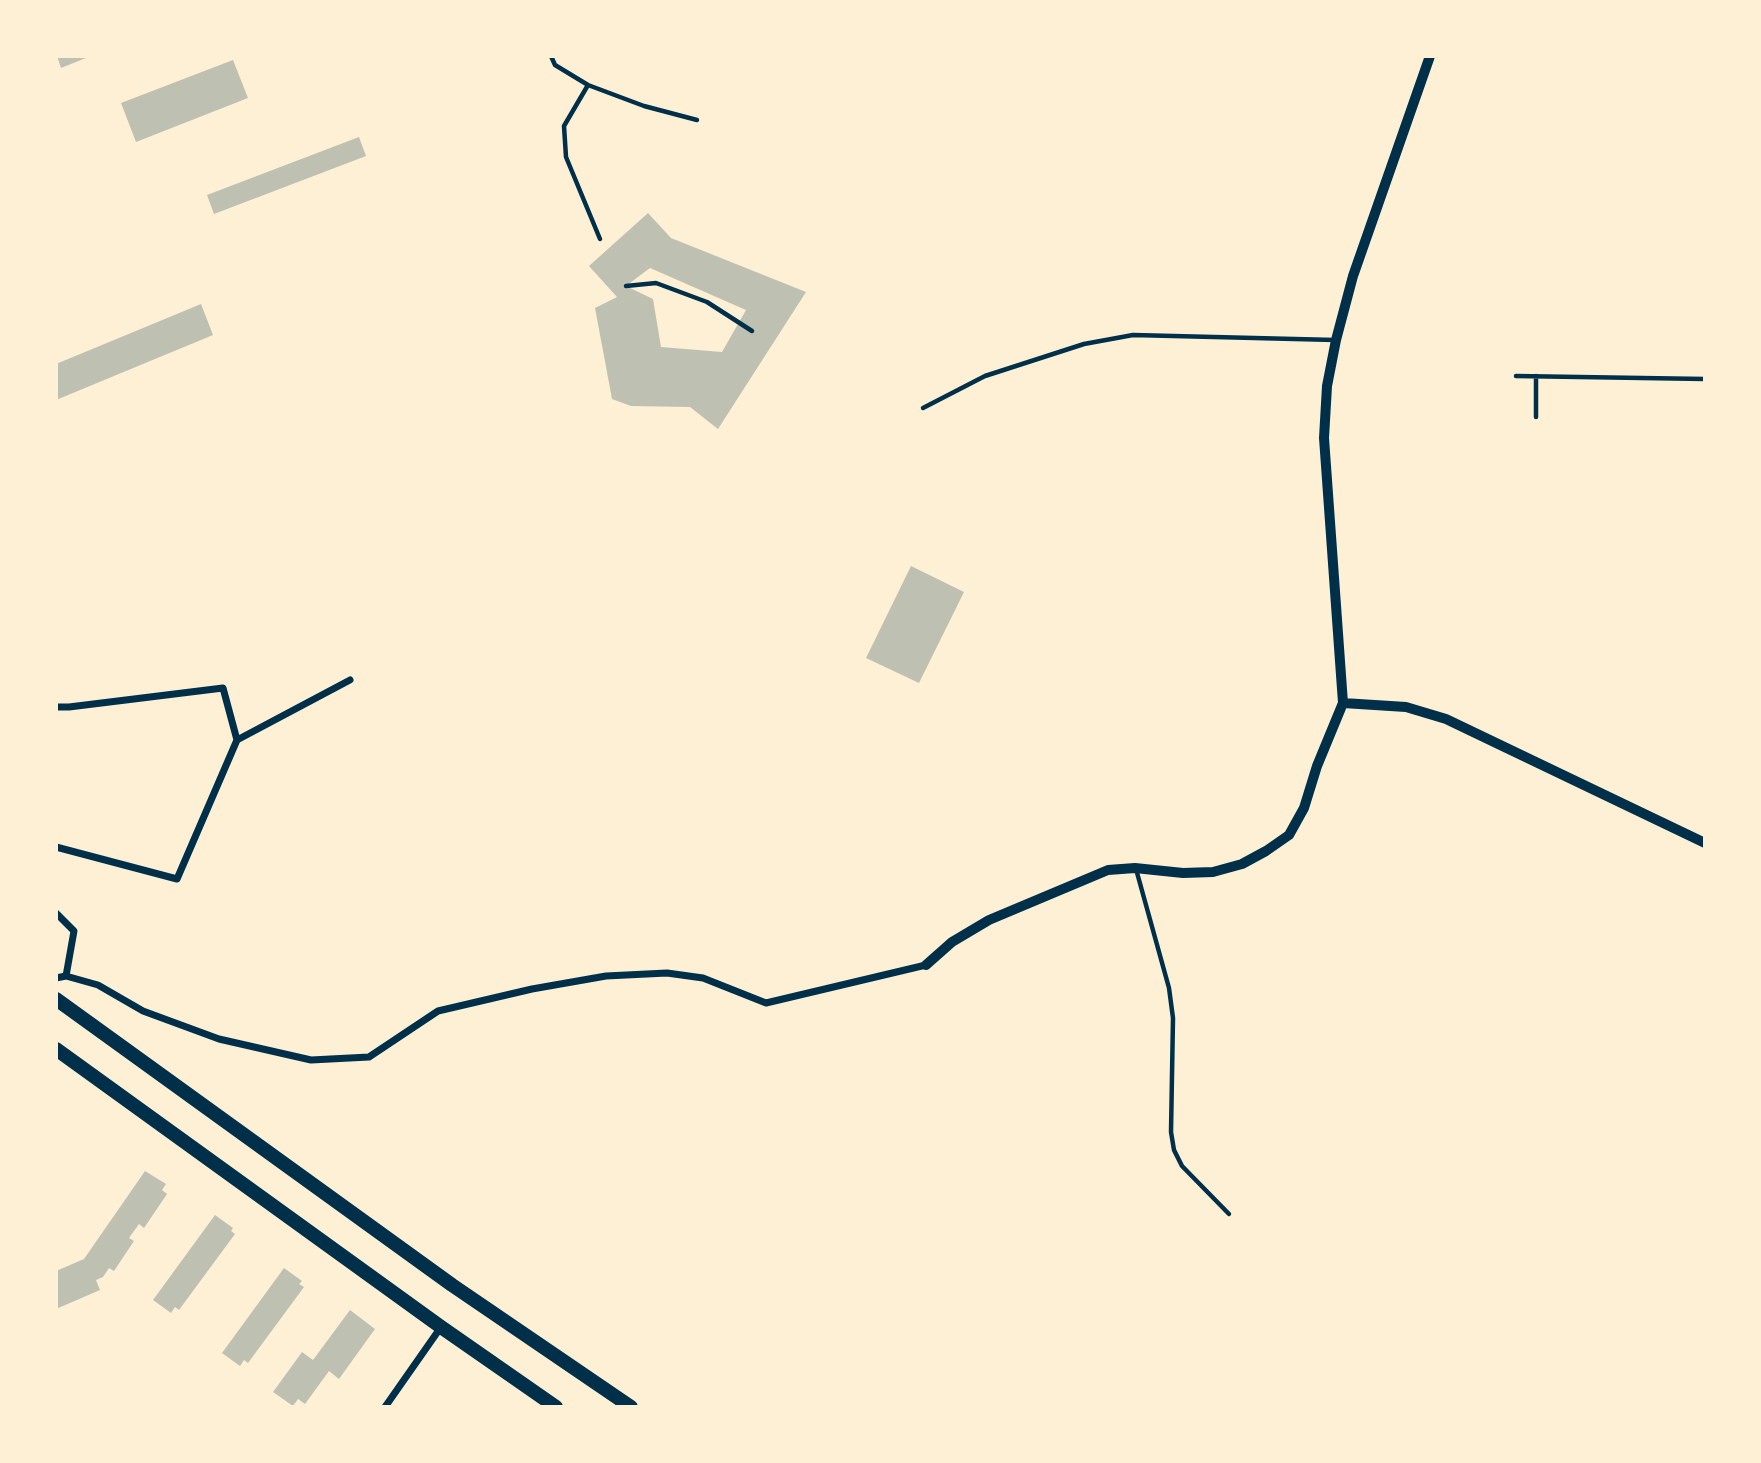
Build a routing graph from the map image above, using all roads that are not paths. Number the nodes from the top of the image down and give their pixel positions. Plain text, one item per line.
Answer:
1 (551, 56) edge
2 (1430, 56) edge
3 (588, 85) junction
4 (697, 120) dead end
5 (600, 239) dead end
6 (626, 286) dead end
7 (752, 331) dead end
8 (1335, 340) junction
9 (1516, 376) dead end
10 (1536, 376) junction
11 (1705, 379) edge
12 (923, 408) dead end
13 (1536, 417) dead end
14 (350, 680) dead end
15 (1343, 703) junction
16 (56, 707) edge
17 (237, 740) junction
18 (1705, 843) edge
19 (56, 847) edge
20 (1135, 868) junction
21 (56, 913) edge
22 (926, 965) joint
23 (66, 976) junction
24 (56, 978) edge
25 (56, 999) edge
26 (56, 1051) edge
27 (1229, 1214) dead end
28 (441, 1328) junction
29 (385, 1407) edge
30 (556, 1407) edge
31 (631, 1407) edge

1 - 3 lane
2 - 8 street
3 - 4 lane
3 - 5 lane
6 - 7 lane
8 - 12 lane
8 - 15 street
9 - 10 lane
10 - 11 lane
10 - 13 lane
14 - 17 street
15 - 18 street
15 - 20 street
16 - 17 street
17 - 19 street
20 - 22 street
20 - 27 lane
21 - 23 street
22 - 23 street
23 - 24 street
25 - 31 main road
26 - 28 main road
28 - 29 street
28 - 30 main road

